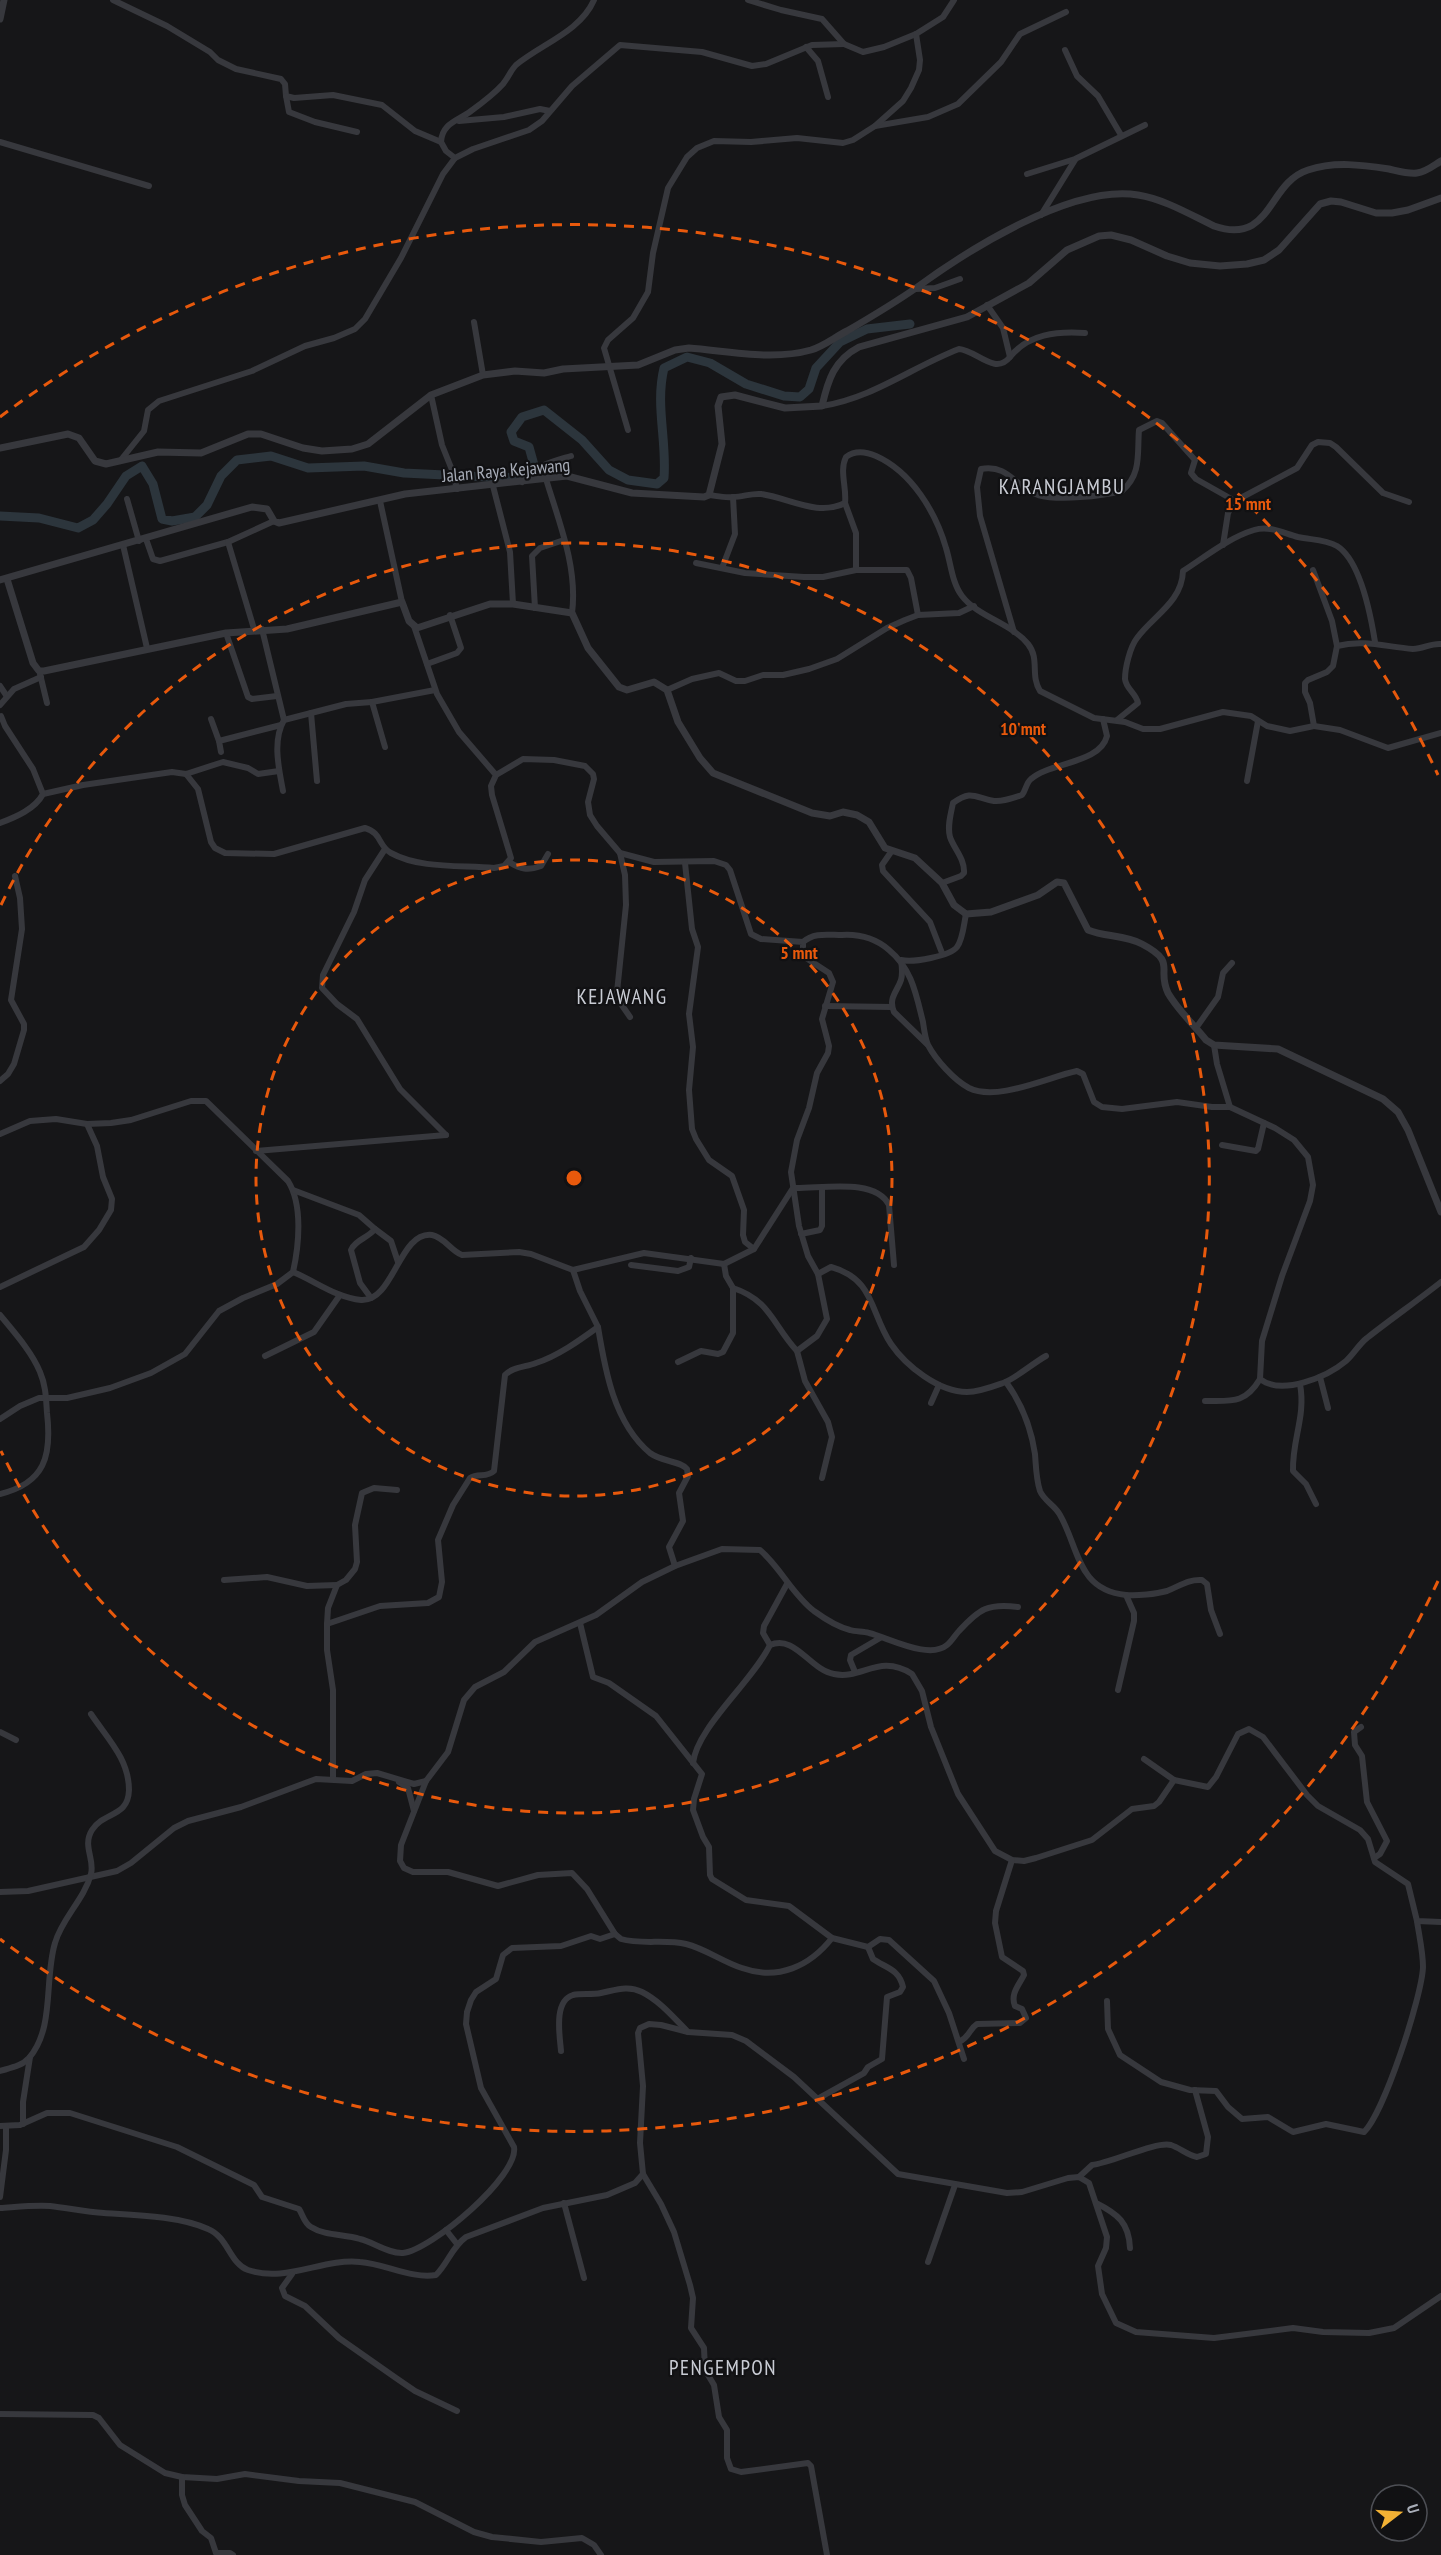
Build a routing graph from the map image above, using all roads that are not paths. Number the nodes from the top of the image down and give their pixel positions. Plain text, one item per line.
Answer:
1 (4, 0) edge
2 (113, 0) edge
3 (583, 0) edge
4 (593, 0) edge
5 (748, 0) edge
6 (954, 0) edge
7 (1066, 12) dead end
8 (0, 19) edge
9 (916, 34) junction
10 (844, 45) junction
11 (806, 47) junction
12 (1065, 50) dead end
13 (286, 96) junction
14 (828, 97) dead end
15 (550, 111) junction
16 (459, 121) junction
17 (1145, 125) dead end
18 (875, 126) junction
19 (357, 132) dead end
20 (1121, 135) junction
21 (441, 141) junction
22 (0, 142) edge
23 (455, 158) junction
24 (1075, 159) junction
25 (1441, 161) edge
26 (1027, 174) dead end
27 (149, 186) dead end
28 (1441, 198) edge
29 (1041, 216) junction
30 (960, 279) dead end
31 (915, 289) junction
32 (987, 305) junction
33 (474, 322) dead end
34 (1084, 333) dead end
35 (1010, 357) junction
36 (608, 368) junction
37 (483, 375) junction
38 (431, 395) junction
39 (822, 406) junction
40 (628, 430) dead end
41 (0, 448) edge
42 (571, 456) dead end
43 (118, 463) junction
44 (546, 479) junction
45 (522, 483) junction
46 (493, 486) junction
47 (456, 489) junction
48 (709, 495) junction
49 (733, 497) junction
50 (127, 499) dead end
51 (380, 501) junction
52 (1235, 501) junction
53 (1409, 502) dead end
54 (845, 503) junction
55 (274, 521) junction
56 (143, 540) junction
57 (564, 540) junction
58 (228, 542) junction
59 (123, 545) junction
60 (1223, 545) junction
61 (696, 563) dead end
62 (722, 568) junction
63 (856, 570) junction
64 (1313, 570) dead end
65 (3, 580) edge
66 (402, 602) junction
67 (513, 604) junction
68 (974, 606) junction
69 (535, 608) junction
70 (572, 614) junction
71 (450, 615) junction
72 (918, 615) junction
73 (414, 626) junction
74 (258, 629) junction
75 (1014, 632) junction
76 (226, 633) junction
77 (1375, 642) junction
78 (1441, 644) edge
79 (1337, 646) junction
80 (147, 648) junction
81 (427, 664) junction
82 (40, 674) junction
83 (0, 686) edge
84 (435, 690) junction
85 (667, 690) junction
86 (6, 695) junction
87 (277, 696) junction
88 (372, 702) junction
89 (47, 703) dead end
90 (0, 705) edge
91 (311, 713) junction
92 (1, 716) edge
93 (211, 719) dead end
94 (1102, 719) junction
95 (1117, 720) junction
96 (1258, 721) junction
97 (282, 723) junction
98 (1314, 726) junction
99 (1441, 733) edge
100 (219, 741) junction
101 (385, 747) dead end
102 (221, 752) dead end
103 (279, 771) junction
104 (186, 774) junction
105 (496, 775) junction
106 (317, 781) dead end
107 (1247, 781) dead end
108 (283, 791) dead end
109 (44, 794) junction
110 (0, 823) edge
111 (385, 849) junction
112 (891, 852) junction
113 (620, 853) junction
114 (548, 854) dead end
115 (509, 862) junction
116 (685, 863) junction
117 (15, 876) dead end
118 (942, 883) junction
119 (966, 914) junction
120 (803, 942) junction
121 (942, 953) junction
122 (901, 960) junction
123 (1232, 963) dead end
124 (825, 1006) junction
125 (892, 1007) junction
126 (630, 1017) dead end
127 (1196, 1028) junction
128 (928, 1044) junction
129 (1214, 1048) junction
130 (0, 1081) edge
131 (1230, 1107) junction
132 (1264, 1123) junction
133 (87, 1124) junction
134 (0, 1134) edge
135 (1222, 1145) dead end
136 (256, 1151) junction
137 (793, 1188) junction
138 (822, 1188) junction
139 (293, 1190) junction
140 (1438, 1195) edge
141 (1441, 1212) edge
142 (375, 1229) junction
143 (801, 1234) junction
144 (754, 1248) junction
145 (691, 1258) junction
146 (398, 1262) junction
147 (724, 1264) junction
148 (632, 1265) dead end
149 (894, 1265) dead end
150 (573, 1270) junction
151 (293, 1272) junction
152 (818, 1274) junction
153 (1441, 1282) edge
154 (0, 1287) edge
155 (733, 1288) junction
156 (340, 1295) junction
157 (371, 1298) junction
158 (0, 1315) edge
159 (598, 1327) junction
160 (797, 1351) junction
161 (265, 1356) dead end
162 (1046, 1356) dead end
163 (678, 1362) dead end
164 (1320, 1377) junction
165 (1260, 1379) junction
166 (1006, 1382) junction
167 (1300, 1384) junction
168 (939, 1385) junction
169 (47, 1397) junction
170 (1205, 1401) dead end
171 (931, 1403) dead end
172 (1328, 1408) dead end
173 (0, 1419) edge
174 (822, 1478) dead end
175 (397, 1490) dead end
176 (0, 1494) edge
177 (1316, 1504) dead end
178 (675, 1566) junction
179 (224, 1581) dead end
180 (787, 1584) junction
181 (336, 1585) junction
182 (1126, 1595) junction
183 (1018, 1606) dead end
184 (580, 1623) junction
185 (327, 1624) junction
186 (1220, 1634) dead end
187 (880, 1638) junction
188 (770, 1646) junction
189 (855, 1672) junction
190 (1118, 1690) dead end
191 (91, 1713) dead end
192 (1361, 1727) dead end
193 (0, 1732) edge
194 (16, 1740) dead end
195 (1144, 1759) dead end
196 (693, 1763) junction
197 (393, 1778) junction
198 (333, 1779) junction
199 (1174, 1780) junction
200 (426, 1781) junction
201 (414, 1811) junction
202 (1374, 1858) junction
203 (1012, 1860) junction
204 (89, 1878) junction
205 (0, 1892) edge
206 (1417, 1921) junction
207 (1441, 1922) edge
208 (615, 1934) junction
209 (832, 1938) junction
210 (868, 1947) junction
211 (1107, 2001) dead end
212 (688, 2032) junction
213 (959, 2042) junction
214 (561, 2051) dead end
215 (30, 2057) junction
216 (964, 2060) dead end
217 (0, 2071) edge
218 (1195, 2090) junction
219 (817, 2099) junction
220 (23, 2124) junction
221 (3, 2126) edge
222 (643, 2174) junction
223 (1079, 2177) junction
224 (955, 2185) junction
225 (0, 2197) edge
226 (564, 2203) junction
227 (1096, 2203) junction
228 (0, 2208) edge
229 (446, 2230) junction
230 (457, 2244) junction
231 (1130, 2248) dead end
232 (928, 2262) dead end
233 (292, 2274) junction
234 (584, 2278) dead end
235 (1441, 2296) edge
236 (457, 2411) dead end
237 (0, 2414) edge
238 (182, 2477) junction
239 (233, 2555) edge
240 (601, 2555) edge
241 (827, 2555) edge

1 - 8 street
2 - 13 street
3 - 4 street
4 - 16 street
5 - 10 street
6 - 9 street
7 - 18 street
9 - 10 street
9 - 18 street
10 - 11 street
11 - 14 street
11 - 15 street
12 - 20 street
13 - 19 street
13 - 21 street
15 - 16 street
15 - 23 street
16 - 21 street
17 - 20 street
18 - 36 street
20 - 24 street
21 - 23 street
22 - 27 street
23 - 43 street
24 - 26 street
24 - 29 street
25 - 29 street
28 - 32 street
29 - 31 street
30 - 31 street
31 - 36 street
32 - 35 street
32 - 39 street
33 - 37 street
34 - 35 street
35 - 39 street
36 - 37 street
36 - 40 street
37 - 38 street
38 - 43 street
38 - 47 street
39 - 48 street
41 - 43 street
42 - 45 street
44 - 45 street, Jalan Raya Kejawang
44 - 48 street, Jalan Raya Kejawang
44 - 57 street
45 - 46 street, Jalan Raya Kejawang
46 - 47 street, Jalan Raya Kejawang
46 - 67 street
47 - 51 street, Jalan Raya Kejawang
48 - 49 street
49 - 54 street
49 - 62 street
50 - 56 street
51 - 55 street, Jalan Raya Kejawang
51 - 66 street
52 - 53 street
52 - 60 street
52 - 75 street
54 - 63 street
54 - 68 street
55 - 56 street
55 - 58 street
56 - 58 street
56 - 59 street
57 - 69 street
57 - 70 street
58 - 74 street
59 - 65 street
59 - 80 street
60 - 77 street
60 - 95 street
61 - 62 street
62 - 63 street
63 - 72 street
64 - 79 street
65 - 82 street
66 - 73 street
66 - 74 street
67 - 69 street
67 - 71 street
68 - 72 street
68 - 75 street
69 - 70 street
70 - 85 street
71 - 73 street
71 - 81 street
72 - 85 street
73 - 81 street
74 - 76 street
74 - 87 street
75 - 94 street
76 - 80 street
76 - 87 street
77 - 78 street
77 - 79 street
79 - 98 street
80 - 82 street
81 - 84 street
82 - 86 street
82 - 89 street
83 - 86 street
84 - 88 street
84 - 105 street
85 - 112 street
86 - 90 street
87 - 97 street
88 - 91 street
88 - 101 street
91 - 97 street
91 - 106 street
92 - 109 street
93 - 100 street
94 - 95 street
94 - 118 street
95 - 96 street
96 - 98 street
96 - 107 street
97 - 100 street
97 - 103 street
98 - 99 street
100 - 102 street
103 - 104 street
103 - 108 street
104 - 109 street
104 - 111 street
105 - 113 street
105 - 115 street
109 - 110 street
111 - 115 street
111 - 136 street
112 - 118 street
112 - 121 street
113 - 116 street
113 - 126 street
114 - 115 street
116 - 120 street
116 - 144 street
117 - 130 street
118 - 119 street
119 - 121 street
119 - 127 street
120 - 122 street
120 - 124 street
121 - 122 street
122 - 125 street
122 - 128 street
123 - 127 street
124 - 125 street
124 - 137 street
125 - 128 street
127 - 129 street
128 - 131 street
129 - 131 street
129 - 140 street
131 - 132 street
132 - 135 street
132 - 165 street
133 - 134 street
133 - 136 street
133 - 154 street
136 - 139 street
137 - 138 street
137 - 143 street
137 - 144 street
138 - 143 street
138 - 149 street
139 - 142 street
139 - 151 street
140 - 141 street
142 - 146 street
142 - 157 street
143 - 152 street
144 - 147 street
145 - 147 street
145 - 148 street
145 - 150 street
146 - 150 street
146 - 157 street
147 - 155 street
150 - 159 street
151 - 156 street
151 - 169 street
152 - 160 street
152 - 168 street
153 - 164 street
155 - 160 street
155 - 163 street
156 - 157 street
156 - 161 street
158 - 169 street
159 - 178 street
159 - 185 street
160 - 174 street
162 - 166 street
164 - 167 street
164 - 172 street
165 - 167 street
165 - 170 street
166 - 168 street
166 - 182 street
167 - 177 street
168 - 171 street
169 - 173 street
169 - 176 street
175 - 181 street
178 - 180 street
178 - 184 street
179 - 181 street
180 - 187 street
180 - 188 street
181 - 185 street
182 - 186 street
182 - 190 street
183 - 187 street
184 - 196 street
184 - 200 street
185 - 198 street
187 - 189 street
188 - 189 street
188 - 196 street
189 - 203 street
191 - 204 street
192 - 202 street
193 - 194 street
195 - 199 street
196 - 209 street
197 - 198 street
197 - 200 street
197 - 201 street
198 - 204 street
199 - 202 street
199 - 203 street
200 - 201 street
201 - 208 street
202 - 206 street
203 - 213 street
204 - 205 street
204 - 215 street
206 - 207 street
206 - 218 street
208 - 209 street
208 - 229 street
209 - 210 street
210 - 213 street
210 - 219 street
211 - 218 street
212 - 214 street
212 - 219 street
212 - 222 street
213 - 216 street
215 - 217 street
215 - 220 street
218 - 223 street
219 - 224 street
220 - 221 street
220 - 229 street
221 - 225 street
222 - 226 street
222 - 241 street
223 - 224 street
223 - 227 street
224 - 232 street
226 - 230 street
226 - 234 street
227 - 231 street
227 - 235 street
228 - 233 street
229 - 230 street
230 - 233 street
233 - 236 street
237 - 238 street
238 - 239 street
238 - 240 street

